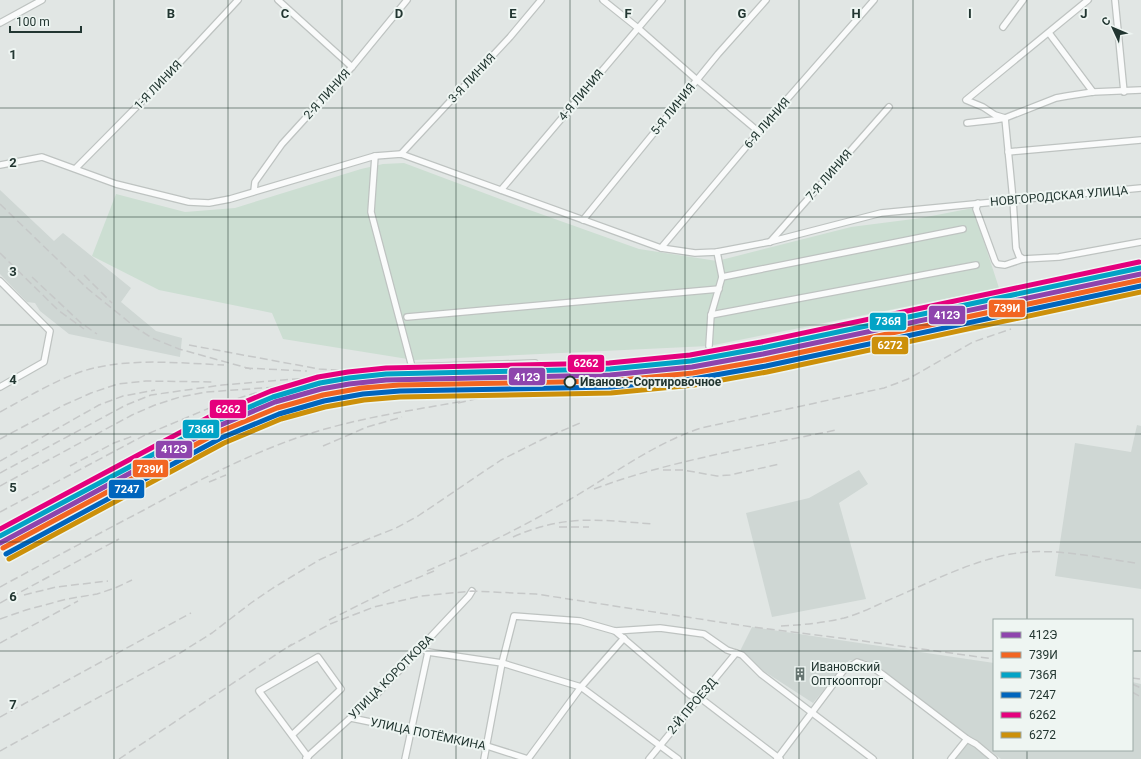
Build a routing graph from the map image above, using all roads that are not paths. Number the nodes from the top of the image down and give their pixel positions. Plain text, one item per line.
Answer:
1 (42, 0) edge
2 (238, 0) edge
3 (278, 0) edge
4 (407, 0) edge
5 (541, 0) edge
6 (603, 0) edge
7 (662, 0) edge
8 (766, 0) edge
9 (874, 0) edge
10 (1023, 0) edge
11 (1088, 0) edge
12 (1115, 0) edge
13 (0, 23) edge
14 (1003, 27) dead end
15 (638, 28) junction
16 (1049, 33) junction
17 (352, 67) junction
18 (697, 80) junction
19 (1141, 90) edge
20 (1093, 92) junction
21 (1124, 92) junction
22 (889, 107) dead end
23 (1005, 118) junction
24 (967, 123) dead end
25 (759, 132) junction
26 (1141, 140) edge
27 (1008, 152) junction
28 (401, 154) junction
29 (375, 156) junction
30 (0, 165) edge
31 (76, 168) junction
32 (1141, 188) edge
33 (501, 190) junction
34 (254, 191) junction
35 (1013, 200) junction
36 (978, 203) junction
37 (583, 220) junction
38 (963, 229) dead end
39 (769, 242) junction
40 (1141, 242) edge
41 (661, 248) junction
42 (717, 252) junction
43 (1023, 259) junction
44 (976, 265) dead end
45 (722, 277) junction
46 (0, 281) edge
47 (719, 289) junction
48 (711, 315) junction
49 (407, 317) dead end
50 (709, 346) dead end
51 (535, 363) dead end
52 (0, 387) edge
53 (472, 591) dead end
54 (615, 631) junction
55 (624, 638) junction
56 (420, 648) junction
57 (428, 652) junction
58 (736, 654) junction
59 (502, 663) junction
60 (581, 687) junction
61 (699, 698) junction
62 (812, 713) junction
63 (351, 718) junction
64 (412, 730) junction
65 (292, 735) junction
66 (967, 739) junction
67 (487, 746) junction
68 (659, 746) junction
69 (307, 758) edge
70 (779, 758) edge
71 (405, 759) edge
72 (484, 759) edge
73 (528, 759) edge
74 (649, 759) edge
75 (678, 759) edge
76 (872, 759) edge
77 (951, 759) edge
78 (994, 759) edge

1 - 13 street
2 - 31 street, 1-Я ЛИНИЯ
3 - 17 street
4 - 17 street, 2-Я ЛИНИЯ
5 - 28 street, 3-Я ЛИНИЯ
6 - 15 street
7 - 15 street, 4-Я ЛИНИЯ
8 - 18 street, 5-Я ЛИНИЯ
9 - 25 street, 6-Я ЛИНИЯ
10 - 14 street
11 - 16 street
12 - 21 street
15 - 18 street
15 - 33 street, 4-Я ЛИНИЯ
16 - 20 street
16 - 23 street
17 - 34 street, 2-Я ЛИНИЯ
18 - 25 street
18 - 37 street, 5-Я ЛИНИЯ
19 - 21 street
20 - 21 street
20 - 23 street
22 - 39 street, 7-Я ЛИНИЯ
23 - 24 street
23 - 27 street
25 - 41 street, 6-Я ЛИНИЯ
26 - 27 street
27 - 35 street
28 - 29 street
28 - 33 street, НОВГОРОДСКАЯ УЛИЦА
29 - 34 street
29 - 51 street
30 - 31 street
31 - 34 street
32 - 35 street, НОВГОРОДСКАЯ УЛИЦА
33 - 37 street, НОВГОРОДСКАЯ УЛИЦА
35 - 36 street, НОВГОРОДСКАЯ УЛИЦА
35 - 43 street
36 - 39 street, НОВГОРОДСКАЯ УЛИЦА
36 - 43 street
37 - 41 street, НОВГОРОДСКАЯ УЛИЦА
38 - 45 street
39 - 42 street, НОВГОРОДСКАЯ УЛИЦА
40 - 43 street
41 - 42 street, НОВГОРОДСКАЯ УЛИЦА
42 - 45 street
44 - 48 street
45 - 47 street
46 - 52 street
47 - 48 street
47 - 49 street
48 - 50 street
53 - 56 street, УЛИЦА КОРОТКОВА
54 - 55 street
54 - 58 street
54 - 59 street
55 - 60 street
55 - 61 street
56 - 57 street
56 - 63 street, УЛИЦА КОРОТКОВА
57 - 59 street
57 - 64 street
58 - 61 street, 2-Й ПРОЕЗД
58 - 62 street
59 - 60 street
59 - 67 street
60 - 68 street
60 - 73 street
61 - 68 street, 2-Й ПРОЕЗД
61 - 70 street
62 - 66 street
62 - 70 street
62 - 76 street
63 - 64 street, УЛИЦА ПОТЁМКИНА
63 - 69 street, УЛИЦА КОРОТКОВА
64 - 67 street, УЛИЦА ПОТЁМКИНА
64 - 71 street
65 - 65 street
65 - 69 street
66 - 77 street
66 - 78 street
67 - 72 street
67 - 73 street, УЛИЦА ПОТЁМКИНА
68 - 74 street, 2-Й ПРОЕЗД
68 - 75 street

